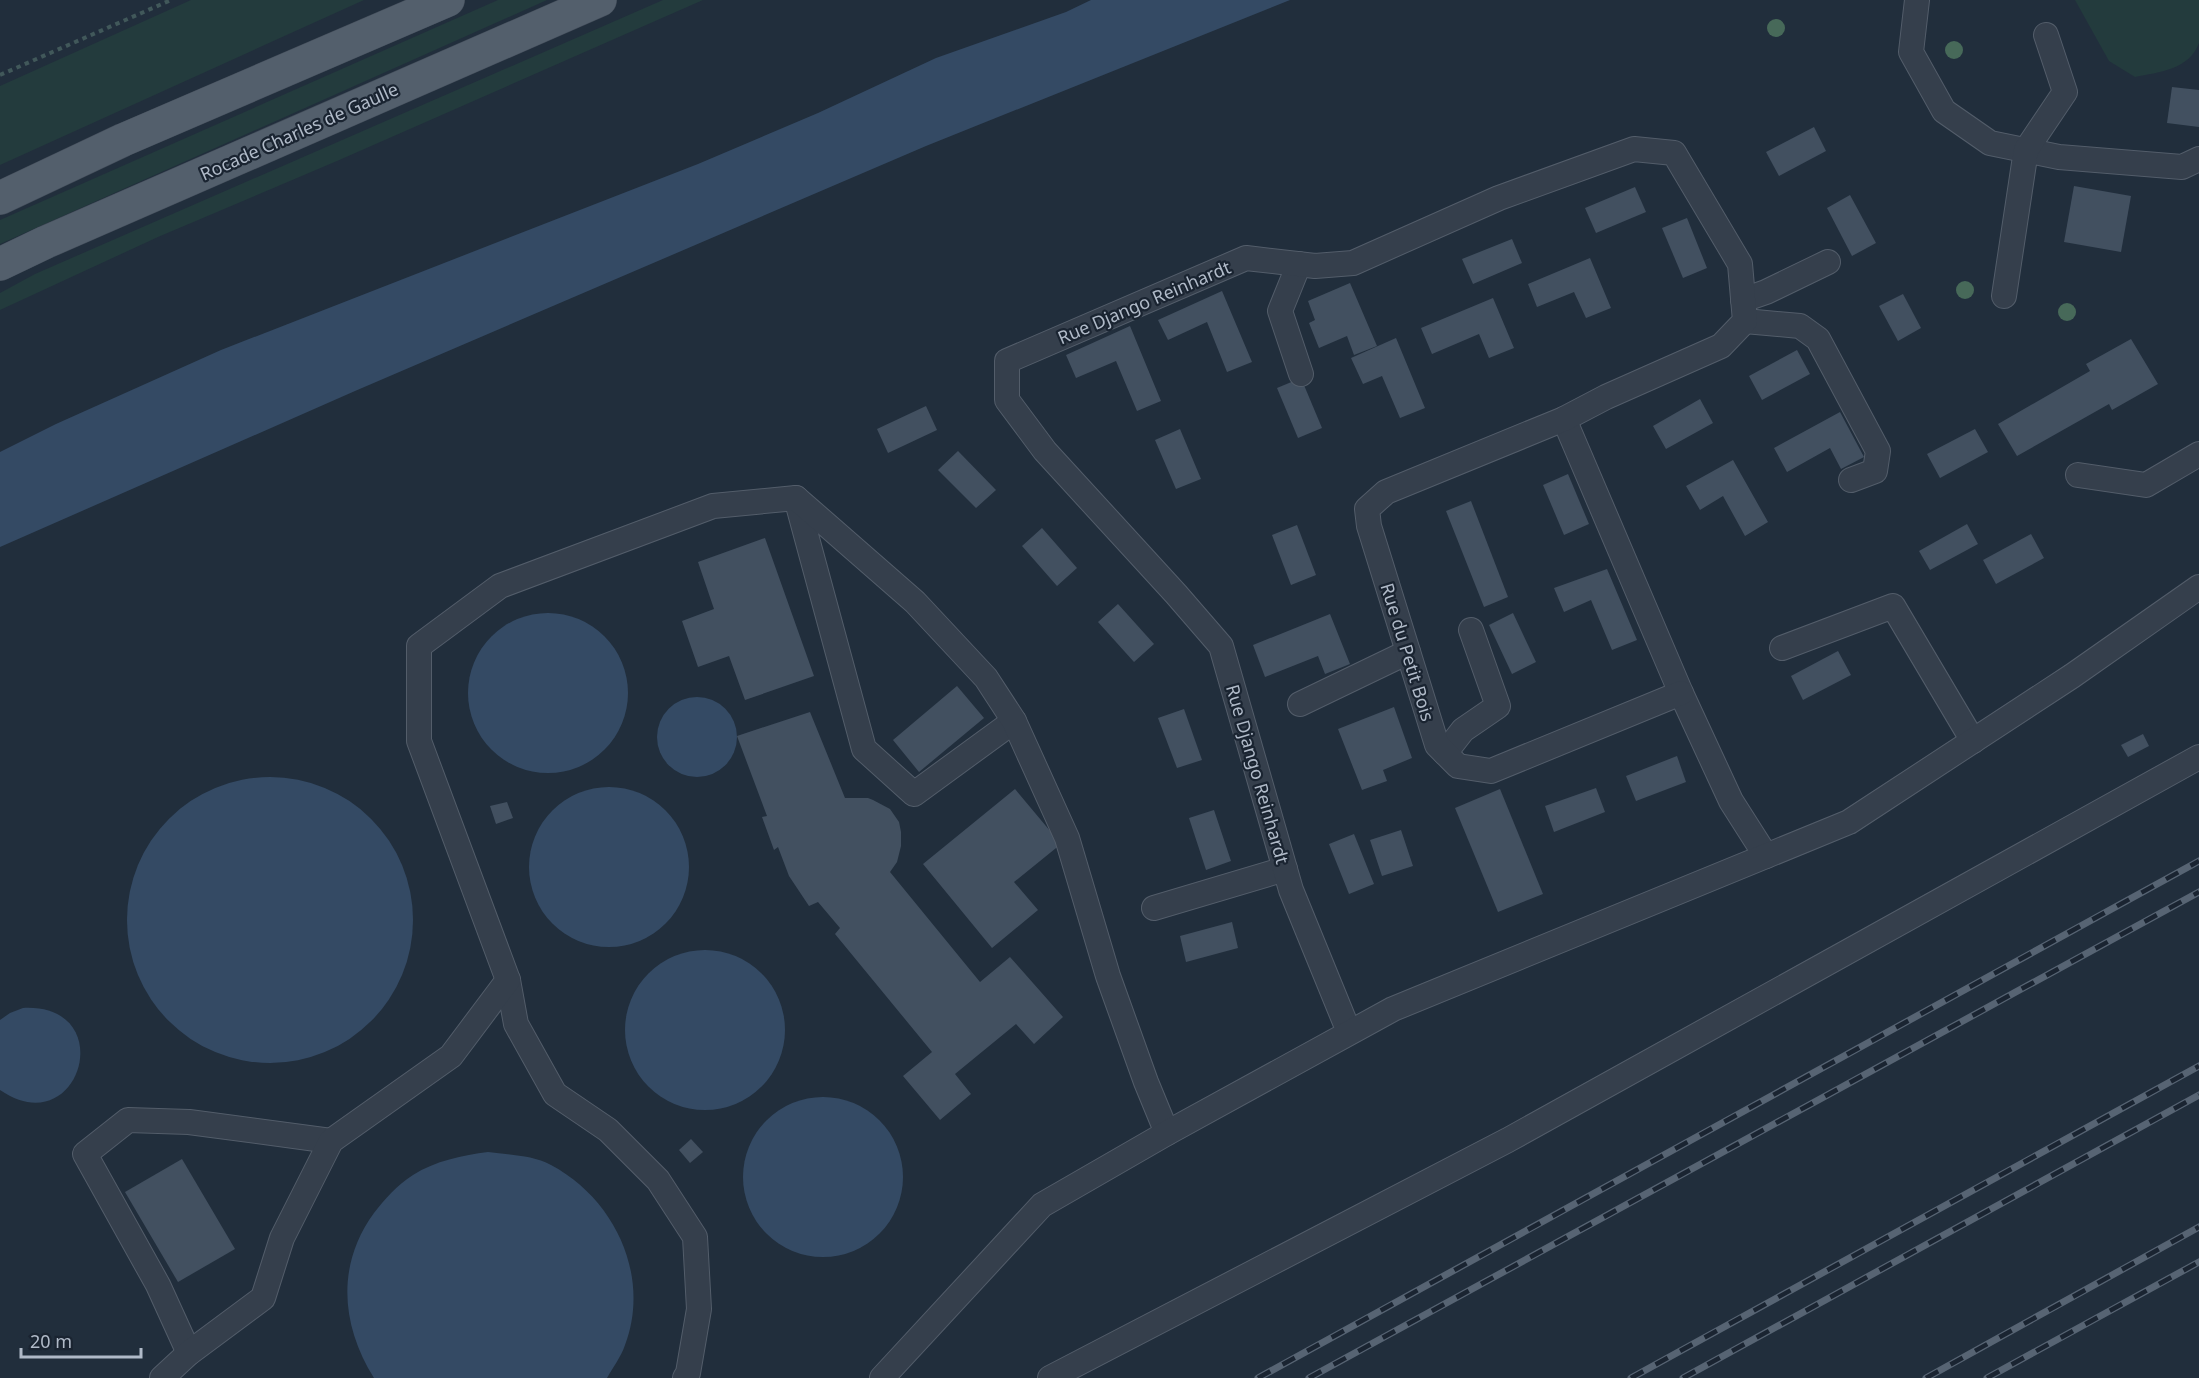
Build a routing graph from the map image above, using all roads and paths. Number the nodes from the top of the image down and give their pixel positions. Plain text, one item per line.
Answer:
1 (171, 0) edge
2 (448, 0) edge
3 (600, 0) edge
4 (1917, 0) edge
5 (2046, 35) dead end
6 (0, 75) edge
7 (2026, 150) junction
8 (2199, 159) edge
9 (0, 198) edge
10 (1828, 262) dead end
11 (0, 264) edge
12 (1299, 264) junction
13 (2004, 296) dead end
14 (1744, 310) junction
15 (1301, 374) dead end
16 (1564, 419) junction
17 (2199, 454) edge
18 (2078, 475) dead end
19 (1851, 480) dead end
20 (796, 498) junction
21 (2199, 587) edge
22 (1471, 630) dead end
23 (1782, 648) dead end
24 (1408, 652) junction
25 (1681, 693) junction
26 (1300, 704) dead end
27 (1014, 721) junction
28 (1973, 741) junction
29 (1445, 753) junction
30 (2199, 757) edge
31 (1766, 856) junction
32 (1285, 869) junction
33 (1154, 908) dead end
34 (508, 980) junction
35 (1349, 1032) junction
36 (1167, 1133) junction
37 (331, 1142) junction
38 (189, 1353) junction
39 (166, 1376) edge
40 (685, 1378) edge
41 (882, 1378) edge
42 (1050, 1378) edge

1 - 6 path
2 - 9 main road
3 - 11 main road, Rocade Charles de Gaulle
4 - 7 lane
5 - 7 lane
7 - 8 lane
7 - 13 lane
10 - 14 lane
12 - 14 lane, Rue Django Reinhardt
12 - 15 lane
12 - 32 lane, Rue Django Reinhardt
14 - 16 lane
14 - 19 lane
16 - 24 lane, Rue du Petit Bois
16 - 25 lane
17 - 18 lane
20 - 27 lane
20 - 27 lane
20 - 34 lane
21 - 28 lane
22 - 29 lane
23 - 28 lane
24 - 26 lane
24 - 29 lane, Rue du Petit Bois
25 - 29 lane
25 - 31 lane
27 - 36 lane
28 - 31 lane
30 - 42 lane
31 - 35 lane
32 - 33 lane
32 - 35 lane, Rue Django Reinhardt
34 - 37 lane
34 - 40 lane
35 - 36 lane
36 - 41 lane
37 - 38 lane
37 - 38 lane
38 - 39 lane

